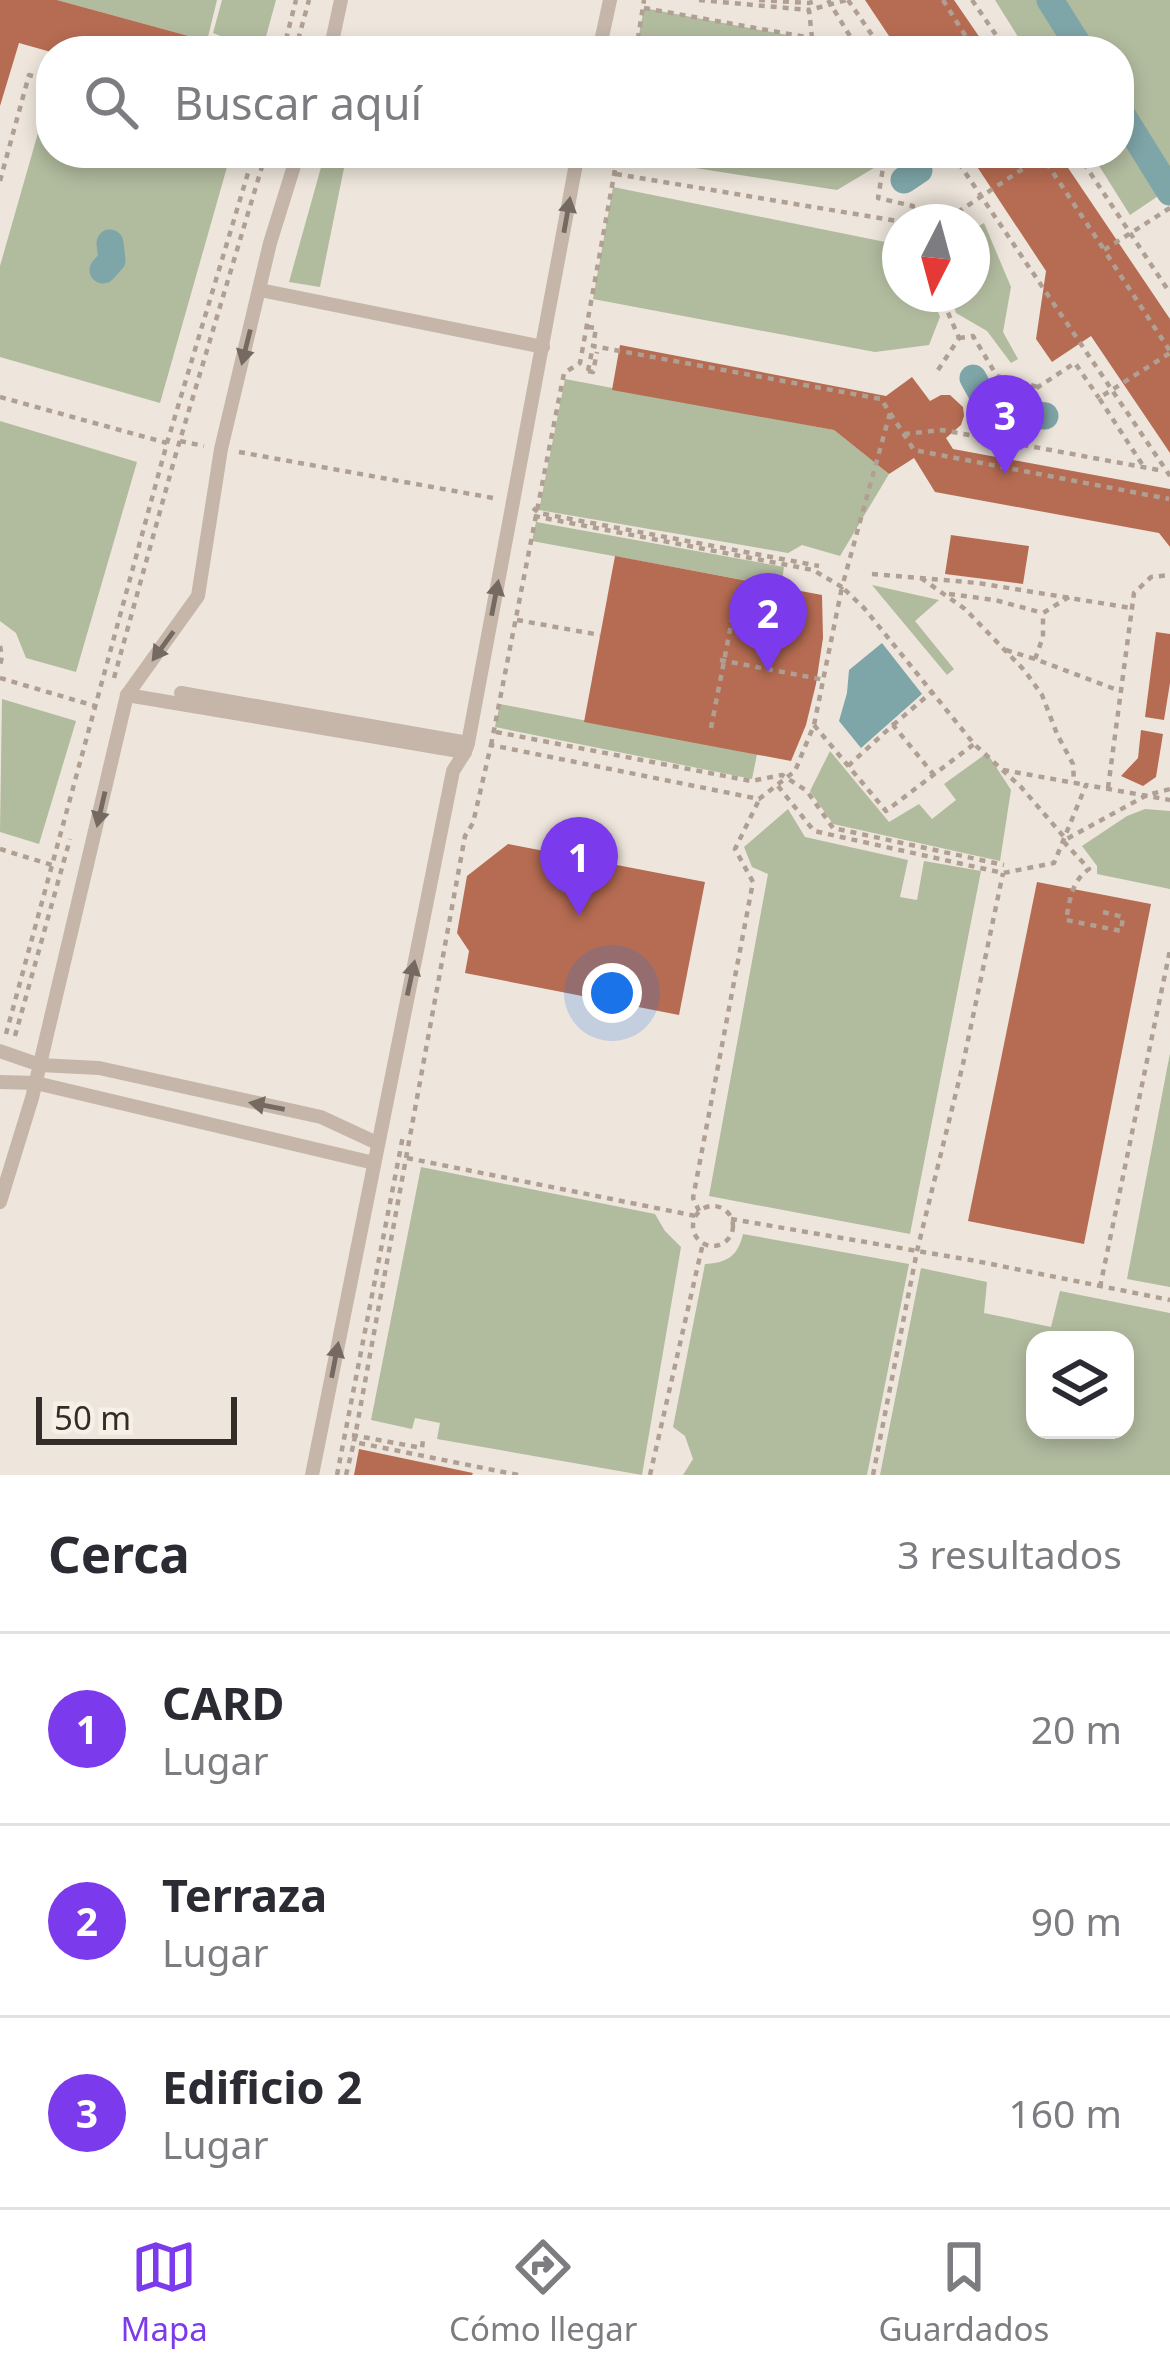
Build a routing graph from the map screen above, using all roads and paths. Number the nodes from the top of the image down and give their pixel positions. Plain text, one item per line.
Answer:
1 (296, 0) edge
2 (308, 0) edge
3 (341, 0) edge
4 (610, 0) edge
5 (699, 0) edge
6 (759, 0) edge
7 (818, 0) edge
8 (848, 0) edge
9 (943, 0) edge
10 (972, 0) edge
11 (830, 2) edge
12 (644, 4) edge
13 (809, 10) junction
14 (287, 36) edge
15 (299, 36) edge
16 (333, 36) edge
17 (602, 36) edge
18 (639, 36) edge
19 (802, 36) edge
20 (812, 36) edge
21 (849, 36) edge
22 (872, 36) edge
23 (966, 36) edge
24 (997, 36) edge
25 (36, 77) edge
26 (250, 168) edge
27 (262, 168) edge
28 (293, 168) edge
29 (575, 168) edge
30 (617, 168) edge
31 (883, 168) edge
32 (962, 168) edge
33 (1022, 168) edge
34 (1050, 168) edge
35 (1087, 168) edge
36 (616, 174) junction
37 (0, 181) edge
38 (981, 197) junction
39 (904, 204) edge
40 (971, 204) edge
41 (1170, 208) edge
42 (882, 218) edge
43 (1132, 232) junction
44 (1105, 250) junction
45 (260, 290) junction
46 (1170, 293) edge
47 (948, 312) edge
48 (588, 327) junction
49 (959, 338) junction
50 (543, 347) junction
51 (1170, 352) edge
52 (938, 370) dead end
53 (1038, 387) junction
54 (1114, 391) junction
55 (0, 398) edge
56 (1100, 398) junction
57 (890, 413) junction
58 (903, 434) junction
59 (180, 442) junction
60 (167, 443) junction
61 (1018, 443) junction
62 (221, 449) junction
63 (1143, 466) junction
64 (1169, 473) edge
65 (1169, 499) edge
66 (513, 502) junction
67 (535, 513) junction
68 (819, 566) dead end
69 (872, 574) dead end
70 (1170, 575) edge
71 (921, 578) junction
72 (842, 587) junction
73 (945, 593) junction
74 (737, 594) dead end
75 (1071, 596) junction
76 (1131, 608) junction
77 (1043, 613) junction
78 (515, 620) junction
79 (600, 635) dead end
80 (0, 646) edge
81 (1003, 650) junction
82 (1035, 658) junction
83 (722, 661) junction
84 (0, 664) edge
85 (114, 677) dead end
86 (0, 678) edge
87 (825, 680) junction
88 (933, 691) junction
89 (1120, 691) junction
90 (181, 693) dead end
91 (127, 695) junction
92 (95, 706) junction
93 (814, 725) junction
94 (893, 725) junction
95 (711, 728) dead end
96 (484, 730) dead end
97 (494, 732) junction
98 (974, 744) junction
99 (491, 745) junction
100 (467, 748) junction
101 (848, 766) junction
102 (1002, 770) junction
103 (934, 775) junction
104 (787, 778) junction
105 (1074, 783) junction
106 (1086, 785) junction
107 (778, 786) junction
108 (1108, 788) junction
109 (1170, 789) edge
110 (1147, 795) junction
111 (759, 799) junction
112 (1170, 800) edge
113 (73, 828) dead end
114 (1064, 840) junction
115 (0, 849) edge
116 (52, 865) junction
117 (1004, 869) junction
118 (1102, 912) dead end
119 (1170, 950) edge
120 (4, 1052) edge
121 (40, 1065) junction
122 (0, 1082) edge
123 (36, 1083) junction
124 (376, 1153) junction
125 (406, 1158) junction
126 (0, 1202) edge
127 (698, 1214) junction
128 (731, 1220) junction
129 (703, 1243) junction
130 (917, 1251) junction
131 (1100, 1287) junction
132 (1170, 1300) edge
133 (324, 1412) junction
134 (352, 1437) junction
135 (423, 1440) dead end
136 (312, 1475) edge
137 (346, 1475) edge
138 (518, 1475) edge
139 (650, 1475) edge
140 (873, 1475) edge

1 - 14 path
2 - 15 path
3 - 16 lane
4 - 17 lane
5 - 13 path
6 - 7 path
8 - 11 path
8 - 22 path
9 - 23 path
10 - 24 path
11 - 13 path
11 - 21 path
12 - 18 path
12 - 19 path
13 - 20 path
25 - 37 path
26 - 60 path
27 - 59 path
28 - 45 lane
50 -> 29 lane
30 - 36 path
31 - 39 path
32 - 38 path
33 - 38 path
34 - 44 path
35 - 43 path
36 - 42 path
36 - 48 path
38 - 40 path
38 - 54 path
41 - 43 path
43 - 44 path
43 - 46 path
44 - 51 path
45 - 50 lane
45 -> 62 lane
47 - 49 path
48 - 57 path
48 - 67 path
49 - 52 path
49 - 53 path
50 - 66 lane
51 - 54 path
53 - 56 path
53 - 61 path
54 - 56 path
54 - 64 path
55 - 60 path
56 - 63 path
57 - 58 path
57 - 72 path
58 - 61 path
58 - 65 path
59 - 62 path
59 - 85 path
60 - 92 path
61 - 63 path
62 - 66 path
62 -> 91 lane
63 - 64 path
66 - 67 path
100 -> 66 lane
67 - 68 path
67 - 72 path
67 - 78 path
69 - 71 path
70 - 76 path
71 - 73 path
71 - 75 path
72 - 87 path
72 - 88 path
73 - 77 path
73 - 81 path
74 - 83 path
75 - 76 path
75 - 77 path
76 - 89 path
77 - 82 path
78 - 79 path
78 - 97 path
80 - 84 path
81 - 82 path
81 - 105 path
82 - 89 path
83 - 87 path
83 - 95 path
86 - 92 path
87 - 93 path
88 - 94 path
88 - 98 path
89 - 108 path
90 - 100 lane
91 - 100 lane
91 -> 121 lane
92 - 116 path
93 - 101 path
93 - 104 path
94 - 101 path
94 - 103 path
96 - 97 path
97 - 99 path
97 - 104 path
98 - 102 path
98 - 103 path
99 - 111 path
99 - 125 path
124 -> 100 lane
101 - 103 path
102 - 105 path
102 - 114 path
104 - 107 path
104 - 117 path
105 - 106 path
106 - 108 path
106 - 114 path
107 - 111 path
107 - 117 path
108 - 110 path
109 - 110 path
110 - 112 path
110 - 114 path
111 - 127 path
113 - 120 path
114 - 117 path
114 - 118 path
115 - 116 path
116 - 120 path
117 - 130 path
119 - 131 path
120 - 121 lane
121 - 123 lane
124 -> 121 lane
122 - 123 lane
123 - 124 lane
123 - 126 lane
124 - 125 path
133 -> 124 lane
125 - 127 path
125 - 134 path
127 - 128 path
127 - 129 path
128 - 129 path
128 - 130 path
129 - 139 path
130 - 131 path
130 - 140 path
131 - 132 path
133 - 134 path
133 - 136 lane
134 - 135 path
134 - 137 path
134 - 138 path

